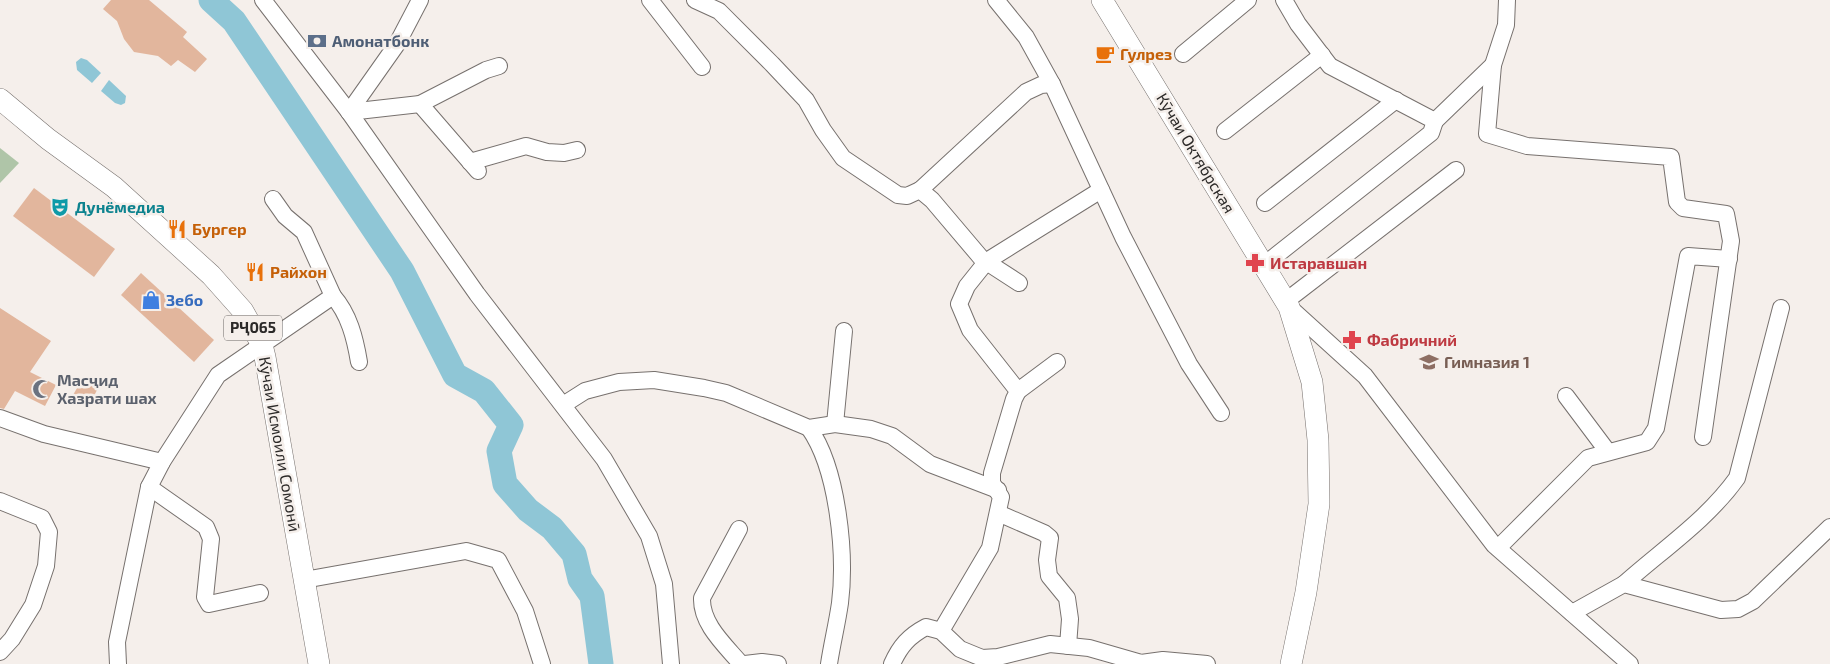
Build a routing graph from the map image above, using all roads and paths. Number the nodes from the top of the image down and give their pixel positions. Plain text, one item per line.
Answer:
1 (263, 0) edge
2 (420, 0) edge
3 (650, 0) edge
4 (696, 0) edge
5 (996, 0) edge
6 (1102, 0) edge
7 (1248, 0) edge
8 (1284, 0) edge
9 (1507, 0) edge
10 (723, 6) edge
11 (1183, 54) dead end
12 (1322, 55) junction
13 (1493, 65) junction
14 (498, 66) dead end
15 (702, 67) dead end
16 (1052, 84) junction
17 (0, 99) edge
18 (1396, 100) junction
19 (420, 104) junction
20 (349, 112) junction
21 (1436, 122) junction
22 (1225, 131) dead end
23 (577, 150) dead end
24 (1456, 170) dead end
25 (920, 190) junction
26 (1101, 190) junction
27 (273, 199) dead end
28 (1265, 204) dead end
29 (1729, 259) junction
30 (987, 261) junction
31 (1264, 265) junction
32 (1019, 284) dead end
33 (333, 296) junction
34 (1288, 304) junction
35 (1781, 308) dead end
36 (844, 331) dead end
37 (262, 345) junction
38 (360, 362) dead end
39 (1058, 362) dead end
40 (1018, 391) junction
41 (1566, 396) dead end
42 (563, 406) junction
43 (1221, 413) dead end
44 (0, 418) edge
45 (835, 424) junction
46 (809, 428) junction
47 (1703, 437) dead end
48 (1608, 452) junction
49 (162, 462) junction
50 (149, 487) junction
51 (998, 490) junction
52 (0, 500) edge
53 (998, 512) junction
54 (1830, 527) edge
55 (739, 529) dead end
56 (1498, 548) junction
57 (304, 580) junction
58 (1624, 584) junction
59 (260, 593) dead end
60 (1572, 613) junction
61 (941, 631) junction
62 (1068, 646) junction
63 (0, 652) edge
64 (118, 664) edge
65 (319, 664) edge
66 (542, 664) edge
67 (671, 664) edge
68 (741, 664) edge
69 (746, 664) edge
70 (778, 664) edge
71 (829, 664) edge
72 (892, 664) edge
73 (1207, 664) edge
74 (1291, 664) edge
75 (1630, 664) edge

1 - 20 street
2 - 20 street
3 - 15 street
4 - 10 street
5 - 16 street
6 - 31 main road, Кӯчаи Октябрская
7 - 11 street
8 - 12 street
9 - 13 street
10 - 25 street
12 - 18 street
12 - 22 street
13 - 21 street
13 - 29 street
14 - 19 street
16 - 25 street
16 - 26 street
17 - 37 main road, Кӯчаи Исмоили Сомонӣ / РҶ065
18 - 21 street
18 - 28 street
19 - 20 street
19 - 23 street
20 - 42 street
21 - 31 street
24 - 34 street
25 - 30 street
26 - 30 street
26 - 43 street
27 - 33 street
29 - 47 street
29 - 48 street
30 - 32 street
30 - 40 street
31 - 34 main road, Кӯчаи Октябрская
33 - 37 street
33 - 38 street
34 - 56 street
34 - 74 main road, Кӯчаи Октябрская
35 - 58 street
36 - 45 street
37 - 49 street
37 - 57 main road, Кӯчаи Исмоили Сомонӣ / РҶ065
39 - 40 street
40 - 51 street
41 - 48 street
42 - 46 street
42 - 67 street
44 - 49 street
45 - 46 street
45 - 51 street
46 - 71 street
48 - 56 street
49 - 50 street
50 - 59 street
50 - 64 street
51 - 53 street
52 - 63 street
53 - 61 street
53 - 62 street
54 - 58 street
55 - 68 street
56 - 60 street
57 - 65 main road, Кӯчаи Исмоили Сомонӣ / РҶ065
57 - 66 street
58 - 60 street
60 - 75 street
61 - 62 street
61 - 72 street
62 - 73 street
69 - 70 street

